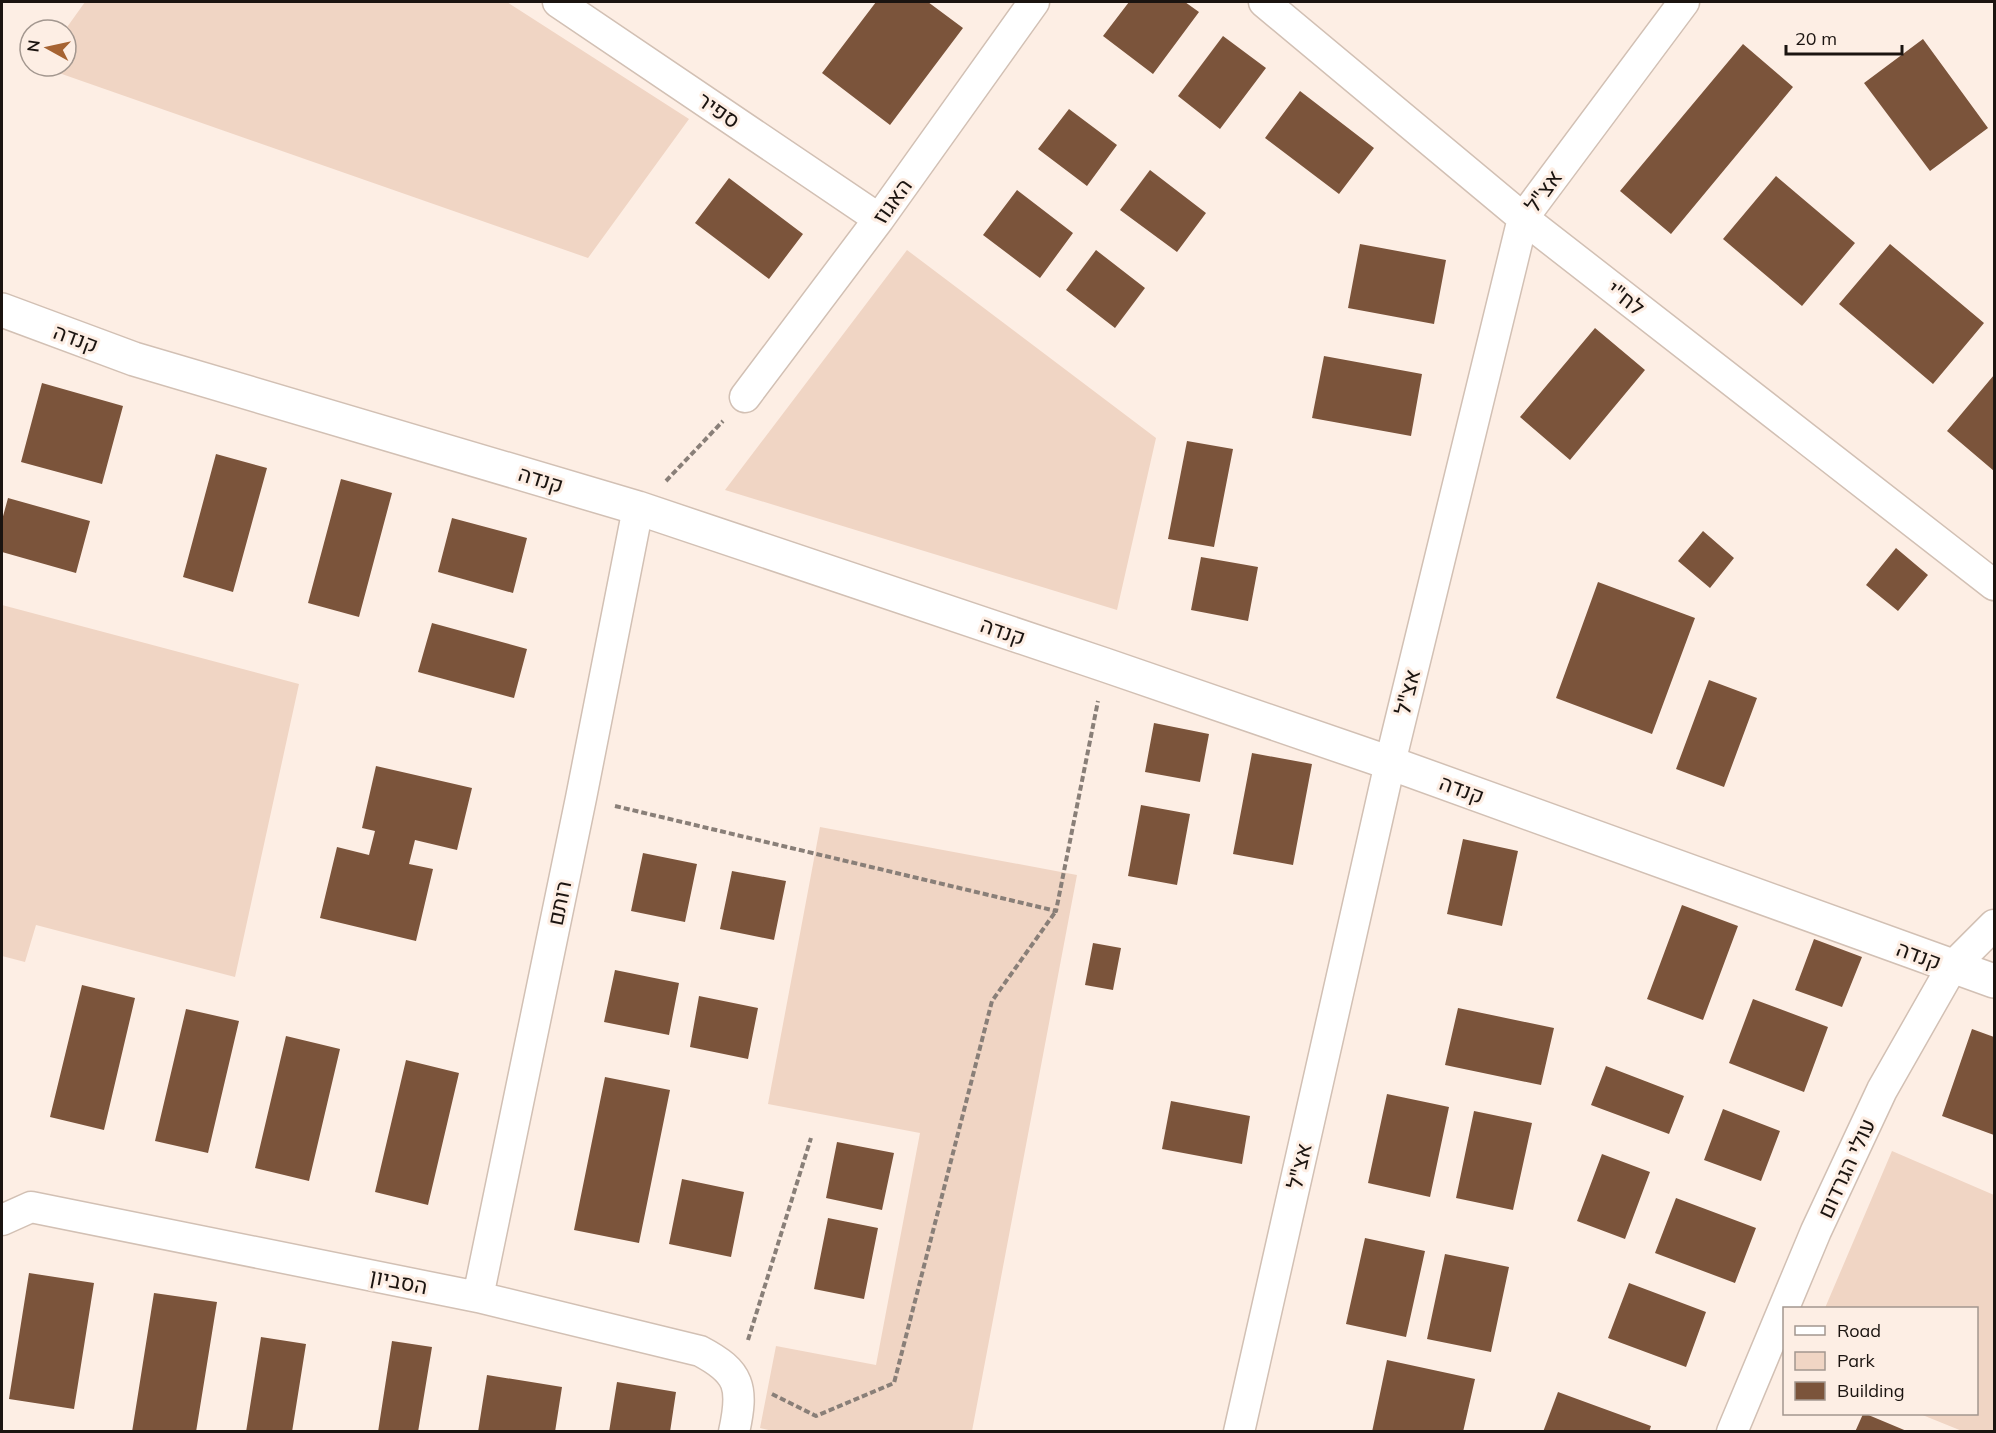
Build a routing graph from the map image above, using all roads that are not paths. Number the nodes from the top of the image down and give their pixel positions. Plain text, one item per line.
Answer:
1 (558, 2) edge
2 (1034, 2) edge
3 (1264, 2) edge
4 (1684, 2) edge
5 (1523, 218) junction
6 (879, 219) junction
7 (2, 310) edge
8 (745, 397) road end
9 (638, 508) junction
10 (1995, 585) edge
11 (1390, 763) junction
12 (1995, 925) edge
13 (1952, 967) junction
14 (1995, 981) edge
15 (2, 1220) edge
16 (478, 1297) junction
17 (1784, 1307) edge
18 (1783, 1310) edge
19 (734, 1431) edge
20 (1239, 1431) edge
21 (1732, 1431) edge

1 - 6 street, ספיר
2 - 6 street, האגוז
3 - 5 street, לח"י
4 - 5 street, אצ"ל
5 - 10 street, לח"י
5 - 11 street, אצ"ל
6 - 8 street, האגוז
7 - 9 street, קנדה
9 - 11 street, קנדה
9 - 16 street, רותם
11 - 13 street, קנדה
11 - 20 street, אצ"ל
12 - 13 street, עולי הגרדום
13 - 14 street, קנדה
13 - 17 street, עולי הגרדום
15 - 16 street, הסביון
16 - 19 street, הסביון
18 - 21 street, עולי הגרדום

